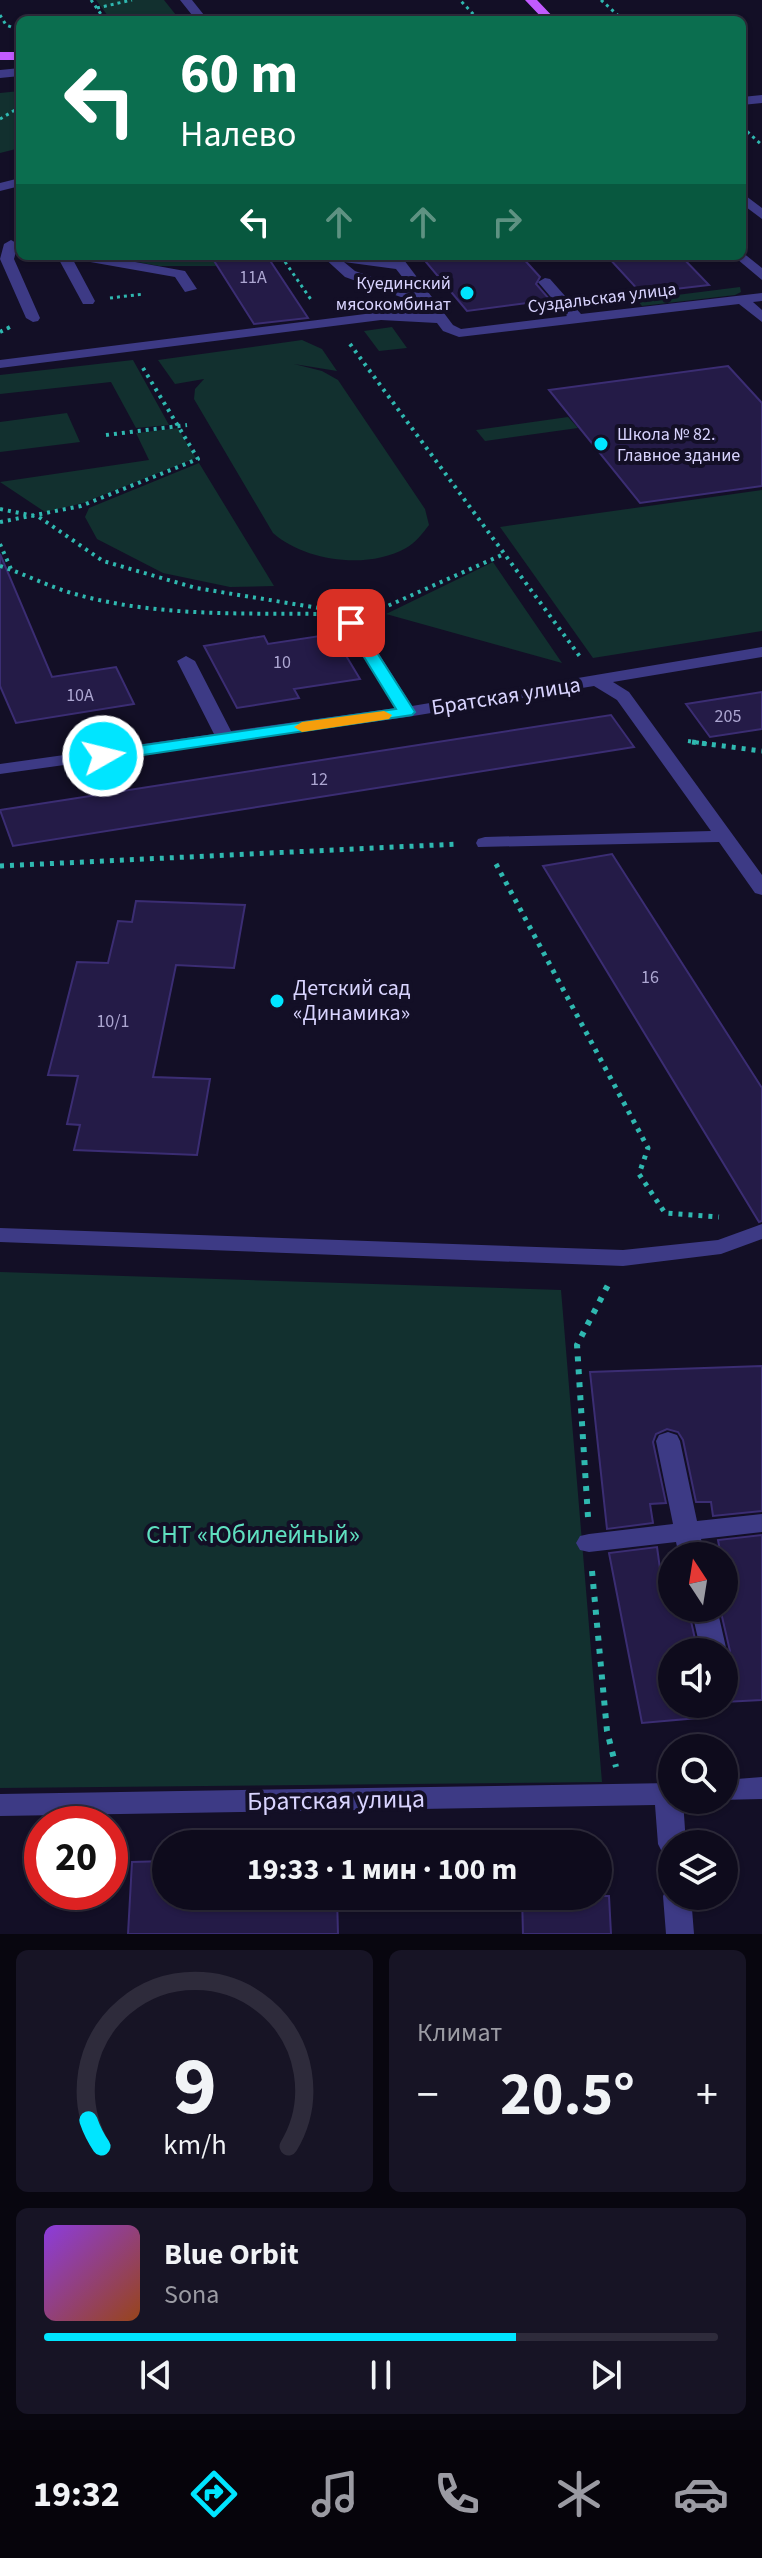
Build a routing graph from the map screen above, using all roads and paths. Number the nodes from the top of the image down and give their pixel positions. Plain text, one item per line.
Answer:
1 (91, 0) edge
2 (132, 0) edge
3 (186, 0) edge
4 (460, 0) edge
5 (531, 0) edge
6 (601, 0) edge
7 (97, 8) junction
8 (0, 15) edge
9 (102, 16) edge
10 (199, 16) edge
11 (475, 16) edge
12 (546, 16) edge
13 (619, 16) edge
14 (16, 29) edge
15 (746, 131) edge
16 (762, 145) edge
17 (746, 201) edge
18 (762, 215) edge
19 (10, 242) edge
20 (66, 260) edge
21 (101, 260) edge
22 (284, 260) edge
23 (334, 260) edge
24 (397, 260) edge
25 (746, 260) edge
26 (762, 276) edge
27 (545, 282) dead end
28 (190, 289) joint
29 (762, 297) edge
30 (742, 299) junction
31 (88, 301) joint
32 (312, 302) dead end
33 (429, 302) junction
34 (33, 318) dead end
35 (762, 318) edge
36 (578, 320) junction
37 (444, 323) junction
38 (346, 339) dead end
39 (0, 364) edge
40 (143, 368) dead end
41 (187, 425) dead end
42 (180, 426) junction
43 (106, 435) dead end
44 (0, 509) edge
45 (39, 517) junction
46 (0, 522) edge
47 (0, 544) edge
48 (504, 554) junction
49 (0, 566) edge
50 (12, 570) junction
51 (367, 615) junction
52 (351, 623) joint
53 (762, 652) edge
54 (186, 661) dead end
55 (598, 681) junction
56 (407, 712) junction
57 (652, 735) junction
58 (225, 738) junction
59 (762, 751) edge
60 (4, 770) edge
61 (726, 836) junction
62 (485, 843) junction
63 (0, 866) edge
64 (762, 889) edge
65 (734, 1218) dead end
66 (762, 1231) edge
67 (0, 1235) edge
68 (623, 1258) junction
69 (668, 1441) dead end
70 (585, 1458) dead end
71 (762, 1523) edge
72 (687, 1530) junction
73 (689, 1542) edge
74 (589, 1543) dead end
75 (597, 1623) dead end
76 (607, 1731) dead end
77 (762, 1788) edge
78 (738, 1790) edge
79 (658, 1794) edge
80 (0, 1805) edge
81 (678, 1910) edge
82 (680, 1934) edge

1 - 7 path
2 - 7 path
3 - 10 street
4 - 11 path
5 - 12 main road
6 - 13 path
7 - 9 path
8 - 14 path
15 - 16 path
17 - 18 street
19 - 34 street
20 - 31 street
21 - 28 street
22 - 32 path
23 - 33 street
24 - 33 street
25 - 26 street
27 - 36 street
28 - 31 path
29 - 30 street, Суздальская улица
30 - 35 street
30 - 36 street, Суздальская улица
33 - 37 street
36 - 37 street, Суздальская улица
37 - 39 street, Суздальская улица
38 - 48 path
40 - 42 path
41 - 42 path
42 - 43 path
42 - 45 path
44 - 45 path
45 - 46 path
45 - 51 path
47 - 50 path
48 - 51 path
48 - 55 path
49 - 50 path
50 - 51 path
51 - 52 path
52 - 56 street
53 - 55 street, Братская улица
54 - 58 street
55 - 56 street, Братская улица
55 - 57 street
56 - 58 street, Братская улица
57 - 59 path
57 - 61 street
58 - 60 street, Братская улица
61 - 62 street
61 - 64 street
62 - 63 path
62 - 65 path
66 - 68 street
67 - 68 street
68 - 70 path
69 - 72 street
71 - 72 street
72 - 73 street
72 - 74 street
75 - 76 path
77 - 78 street
79 - 80 street, Братская улица
81 - 82 street

